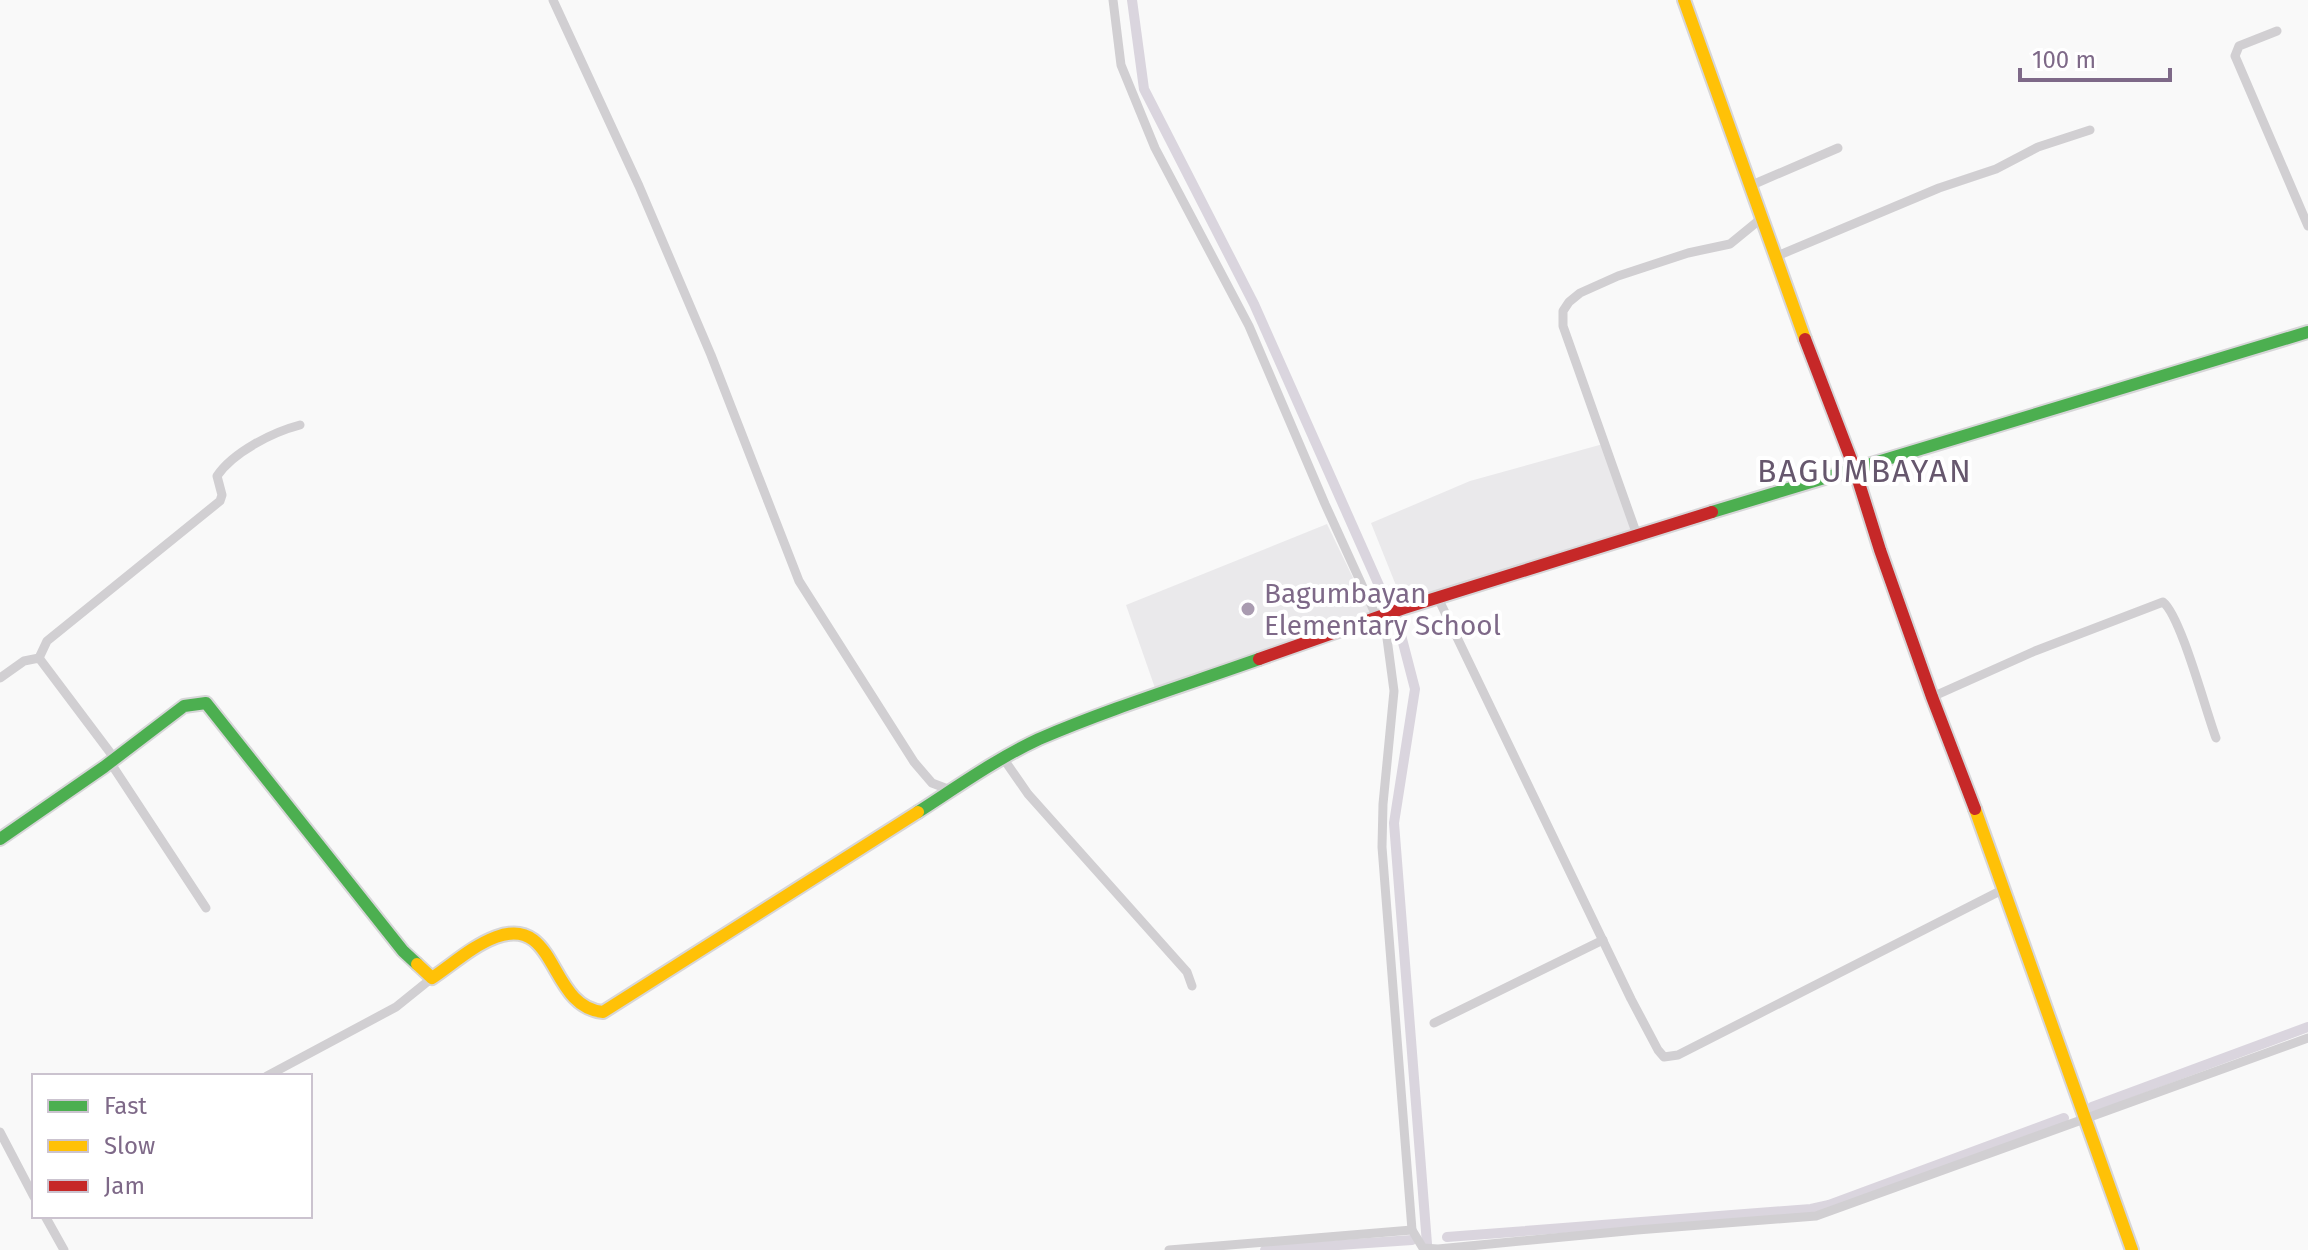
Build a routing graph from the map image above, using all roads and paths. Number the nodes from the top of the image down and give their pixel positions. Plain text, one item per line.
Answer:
1 (553, 0) edge
2 (1113, 0) edge
3 (1684, 0) edge
4 (2277, 31) dead end
5 (2090, 130) dead end
6 (1838, 148) dead end
7 (1752, 185) junction
8 (1763, 217) junction
9 (2308, 226) edge
10 (1777, 256) junction
11 (2308, 332) edge
12 (300, 425) dead end
13 (1854, 467) junction
14 (1637, 535) junction
15 (1438, 598) junction
16 (1383, 616) junction
17 (39, 658) junction
18 (0, 678) edge
19 (1932, 697) junction
20 (2216, 738) dead end
21 (1003, 758) junction
22 (113, 761) junction
23 (932, 783) junction
24 (953, 791) junction
25 (934, 803) junction
26 (0, 839) edge
27 (2004, 889) junction
28 (206, 908) dead end
29 (1603, 940) junction
30 (432, 978) junction
31 (1192, 986) dead end
32 (1434, 1023) dead end
33 (2308, 1038) edge
34 (271, 1074) edge
35 (2086, 1120) junction
36 (0, 1132) edge
37 (32, 1193) edge
38 (46, 1218) edge
39 (1412, 1230) junction
40 (64, 1250) edge
41 (1169, 1250) edge
42 (1438, 1250) edge
43 (2132, 1250) edge

1 - 23 street
2 - 16 street
3 - 7 street
4 - 9 street
5 - 10 street
6 - 7 street
7 - 8 street
8 - 10 street
8 - 14 street
10 - 13 street
11 - 13 street
12 - 17 street
13 - 14 street
13 - 19 street
14 - 15 street
15 - 16 street
15 - 29 street
16 - 21 street
16 - 39 street
17 - 18 street
17 - 22 street
19 - 20 street
19 - 27 street
21 - 24 street
21 - 31 street
22 - 26 street
22 - 28 street
22 - 30 street
23 - 24 street
23 - 25 street
24 - 25 street
25 - 30 street
27 - 29 street
27 - 35 street
29 - 32 street
30 - 34 street
33 - 35 street
35 - 42 street
35 - 43 street
36 - 37 street
38 - 40 street
39 - 41 street
39 - 42 street

